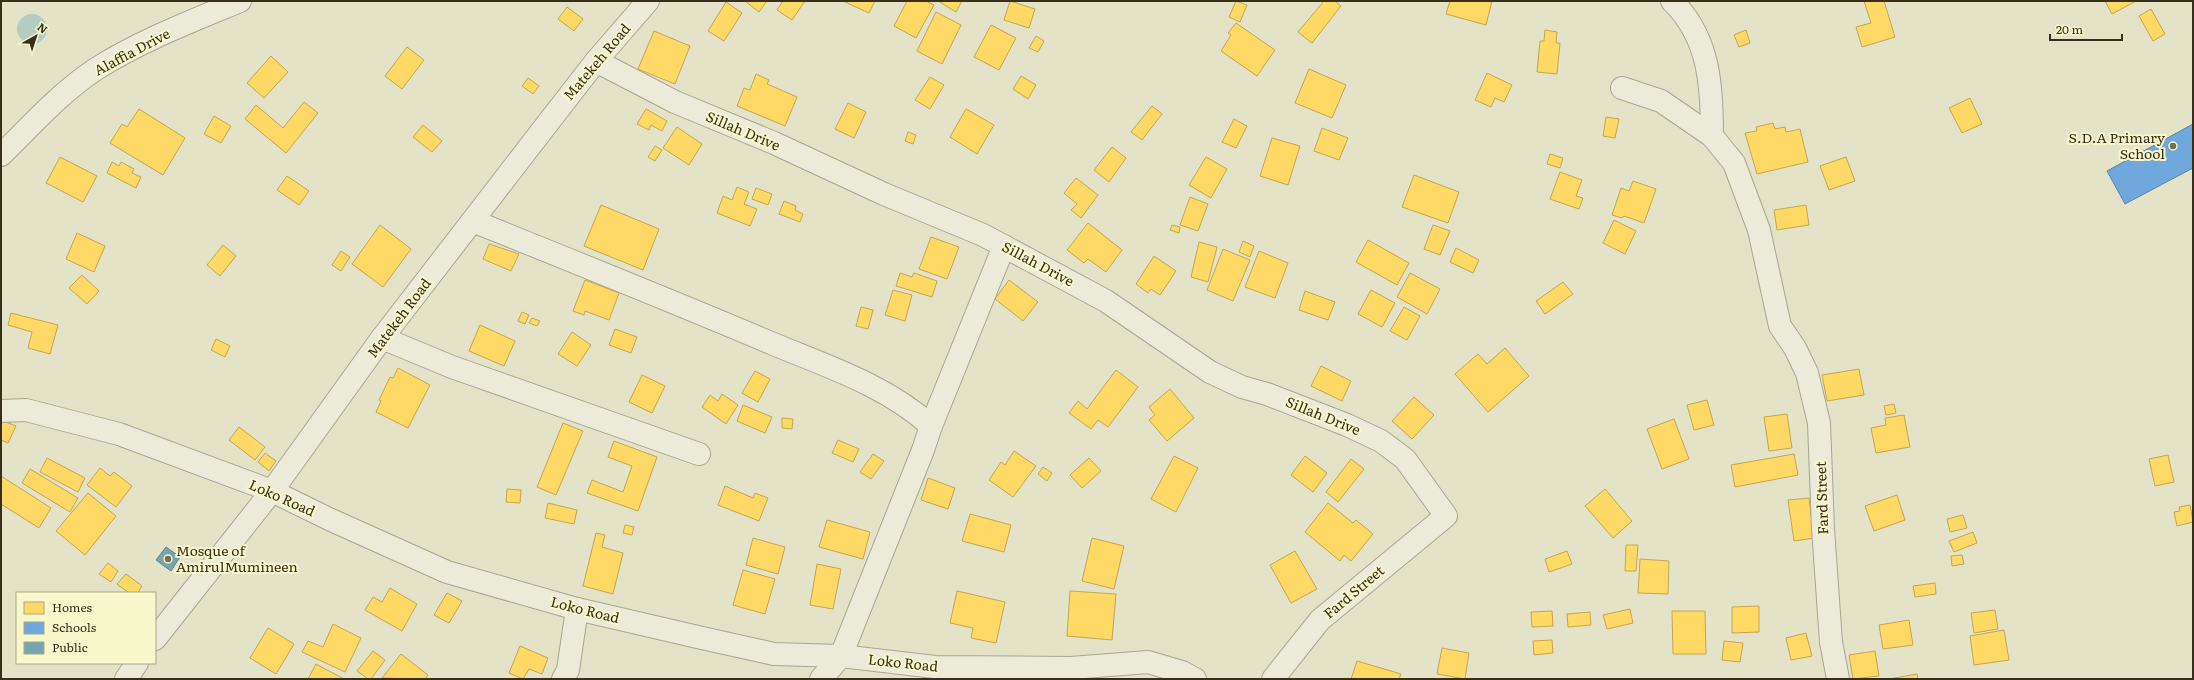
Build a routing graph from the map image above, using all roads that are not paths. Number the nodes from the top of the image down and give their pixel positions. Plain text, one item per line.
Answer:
1 (240, 1) edge
2 (648, 1) edge
3 (1672, 1) edge
4 (596, 60) junction
5 (1622, 88) dead end
6 (1712, 136) junction
7 (1, 155) edge
8 (473, 221) junction
9 (1004, 246) junction
10 (382, 338) junction
11 (1, 411) edge
12 (931, 426) junction
13 (699, 454) dead end
14 (272, 491) junction
15 (1446, 516) joint
16 (578, 609) junction
17 (156, 638) edge
18 (841, 656) junction
19 (136, 664) edge
20 (126, 679) edge
21 (563, 679) edge
22 (821, 679) edge
23 (1195, 679) edge
24 (1273, 679) edge
25 (1838, 679) edge

1 - 7 street, Alaffia Drive
2 - 4 street, Matekeh Road
3 - 6 street
4 - 8 street, Matekeh Road
4 - 9 street, Sillah Drive
5 - 6 street
6 - 25 street, Fard Street
8 - 10 street, Matekeh Road
8 - 12 street
9 - 12 street
9 - 15 street, Sillah Drive
10 - 13 street
10 - 14 street, Matekeh Road
11 - 14 street, Loko Road
12 - 18 street
14 - 16 street, Loko Road
14 - 17 street, Matekeh Road
15 - 24 street, Fard Street
16 - 18 street, Loko Road
16 - 21 street
18 - 22 street
18 - 23 street, Loko Road
19 - 20 street

